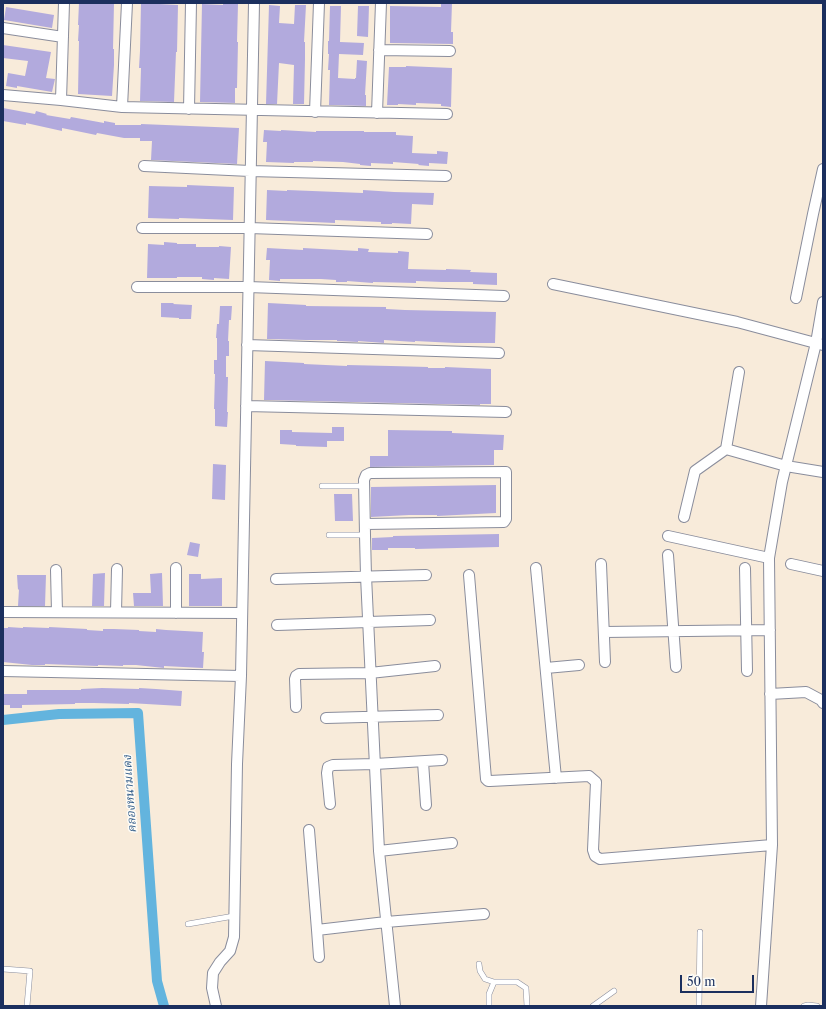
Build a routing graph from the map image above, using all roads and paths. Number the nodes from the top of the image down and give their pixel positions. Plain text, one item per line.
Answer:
1 (64, 3) edge
2 (128, 3) edge
3 (191, 3) edge
4 (254, 3) edge
5 (319, 3) edge
6 (381, 3) edge
7 (3, 28) edge
8 (63, 37) junction
9 (379, 50) junction
10 (450, 51) dead end
11 (3, 95) edge
12 (61, 100) junction
13 (122, 107) junction
14 (189, 109) junction
15 (252, 110) junction
16 (315, 112) junction
17 (377, 113) junction
18 (448, 114) dead end
19 (144, 166) dead end
20 (823, 169) edge
21 (250, 172) junction
22 (446, 176) dead end
23 (818, 215) edge
24 (142, 228) dead end
25 (249, 228) junction
26 (427, 234) dead end
27 (553, 284) dead end
28 (137, 287) dead end
29 (248, 288) junction
30 (504, 296) dead end
31 (796, 298) dead end
32 (823, 302) edge
33 (820, 344) edge
34 (247, 345) junction
35 (499, 353) dead end
36 (739, 372) dead end
37 (246, 406) junction
38 (506, 412) dead end
39 (726, 449) junction
40 (786, 466) junction
41 (823, 472) edge
42 (322, 486) dead end
43 (364, 486) junction
44 (684, 517) dead end
45 (365, 530) junction
46 (329, 536) dead end
47 (668, 536) dead end
48 (668, 555) dead end
49 (769, 558) junction
50 (601, 564) dead end
51 (791, 564) dead end
52 (176, 568) dead end
53 (536, 568) dead end
54 (744, 568) dead end
55 (117, 569) dead end
56 (56, 570) dead end
57 (823, 571) edge
58 (426, 575) dead end
59 (468, 575) dead end
60 (366, 576) junction
61 (276, 579) dead end
62 (3, 612) edge
63 (56, 612) junction
64 (116, 612) junction
65 (176, 612) junction
66 (242, 613) junction
67 (430, 620) dead end
68 (368, 623) junction
69 (278, 625) dead end
70 (746, 630) junction
71 (770, 630) junction
72 (674, 631) junction
73 (604, 632) junction
74 (605, 662) dead end
75 (579, 665) dead end
76 (435, 666) dead end
77 (676, 667) dead end
78 (546, 668) junction
79 (3, 671) edge
80 (747, 671) dead end
81 (370, 672) junction
82 (241, 676) junction
83 (770, 694) junction
84 (823, 703) edge
85 (296, 706) dead end
86 (438, 715) dead end
87 (373, 717) junction
88 (326, 718) dead end
89 (442, 760) dead end
90 (423, 762) junction
91 (375, 764) junction
92 (556, 778) junction
93 (330, 804) dead end
94 (426, 805) dead end
95 (309, 830) dead end
96 (452, 843) dead end
97 (772, 845) junction
98 (379, 851) junction
99 (484, 914) dead end
100 (234, 916) junction
101 (386, 922) junction
102 (188, 924) dead end
103 (317, 930) junction
104 (700, 932) dead end
105 (319, 957) dead end
106 (479, 964) dead end
107 (3, 969) edge
108 (494, 982) junction
109 (614, 991) dead end
110 (27, 1006) edge
111 (216, 1006) edge
112 (395, 1006) edge
113 (489, 1006) edge
114 (527, 1006) edge
115 (594, 1006) edge
116 (700, 1006) edge
117 (761, 1006) edge
118 (804, 1006) edge
119 (817, 1006) edge

1 - 8 street
2 - 13 street
3 - 14 street
4 - 15 street
5 - 16 street
6 - 9 street
7 - 8 street
8 - 12 street
9 - 10 street
9 - 17 street
11 - 12 street
12 - 13 street
13 - 14 street
14 - 15 street
15 - 16 street
15 - 21 street
16 - 17 street
17 - 18 street
19 - 21 street
20 - 23 street
21 - 22 street
21 - 25 street
23 - 31 street
24 - 25 street
25 - 26 street
25 - 29 street
27 - 33 street
28 - 29 street
29 - 30 street
29 - 34 street
32 - 33 street
33 - 40 street
34 - 35 street
34 - 37 street
36 - 39 street
37 - 38 street
37 - 66 street
39 - 40 street
39 - 44 street
40 - 41 street
40 - 49 street
42 - 43 lane
43 - 45 street
43 - 45 street
45 - 46 lane
45 - 60 street
47 - 49 street
48 - 72 street
49 - 71 street
50 - 73 street
51 - 57 street
52 - 65 street
53 - 78 street
54 - 70 street
55 - 64 street
56 - 63 street
58 - 60 street
59 - 92 street
60 - 61 street
60 - 68 street
62 - 63 street
63 - 64 street
64 - 65 street
65 - 66 street
66 - 82 street
67 - 68 street
68 - 69 street
68 - 81 street
70 - 71 street
70 - 72 street
70 - 80 street
71 - 83 street
72 - 73 street
72 - 77 street
73 - 74 street
75 - 78 street
76 - 81 street
78 - 92 street
79 - 82 street
81 - 85 street
81 - 87 street
82 - 100 street
83 - 84 street
83 - 97 street
86 - 87 street
87 - 88 street
87 - 91 street
89 - 90 street
90 - 91 street
90 - 94 street
91 - 93 street
91 - 98 street
92 - 97 street
95 - 103 street
96 - 98 street
97 - 117 street
98 - 101 street
99 - 101 street
100 - 102 lane
100 - 111 street
101 - 103 street
101 - 112 street
103 - 105 street
104 - 116 lane
106 - 108 lane
107 - 110 lane
108 - 113 lane
108 - 114 lane
109 - 115 lane
118 - 119 lane

